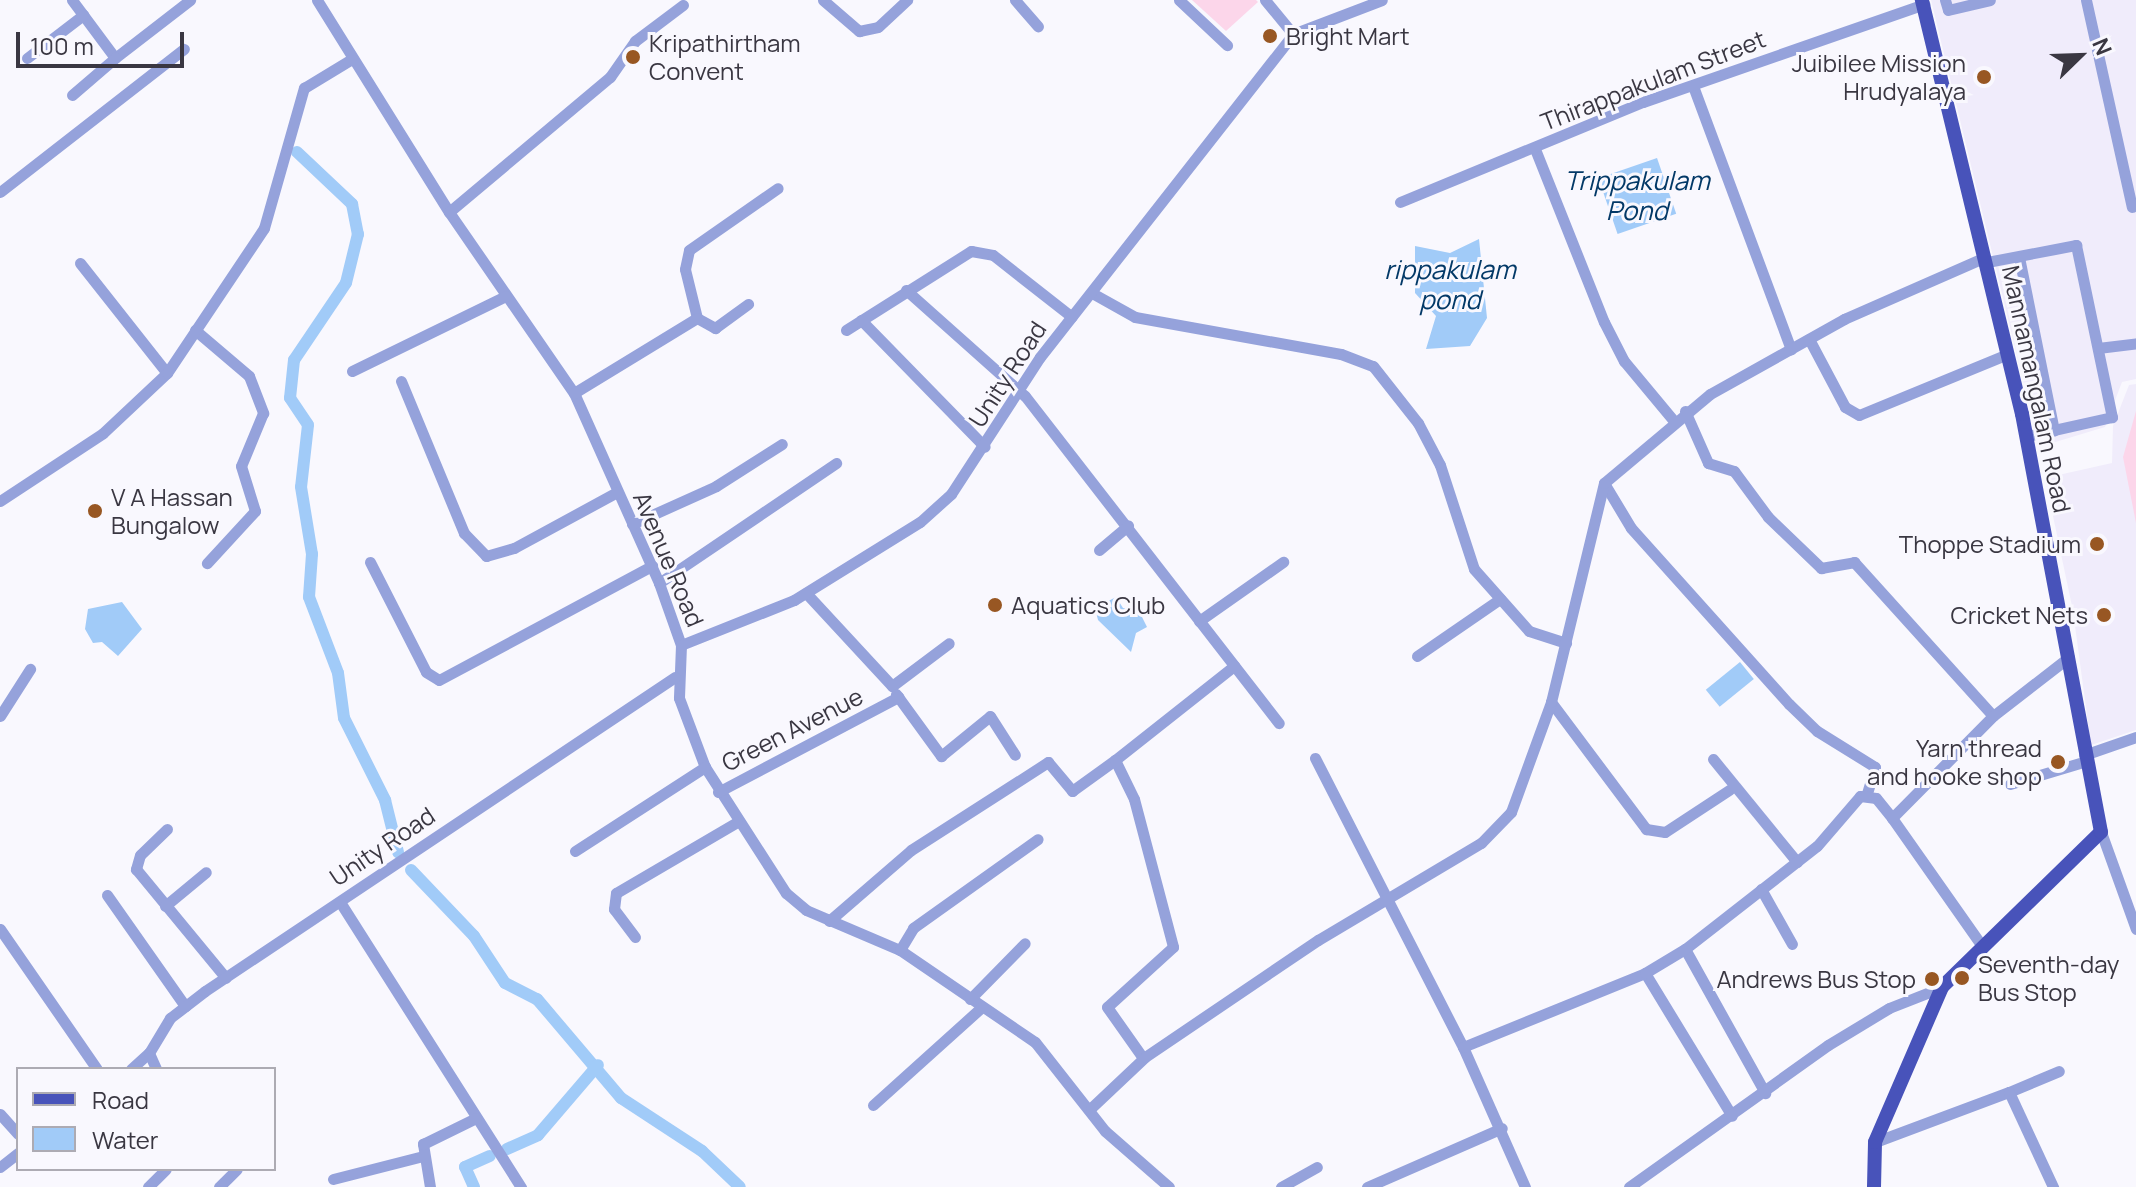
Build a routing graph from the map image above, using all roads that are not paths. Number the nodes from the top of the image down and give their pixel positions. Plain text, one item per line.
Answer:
1 (72, 0) edge
2 (190, 0) edge
3 (317, 0) edge
4 (823, 0) edge
5 (907, 0) edge
6 (1015, 0) edge
7 (1179, 0) edge
8 (1265, 0) edge
9 (1382, 0) edge
10 (1945, 0) edge
11 (1990, 0) edge
12 (2086, 0) edge
13 (1923, 2) edge
14 (683, 5) dead end
15 (83, 15) junction
16 (1038, 26) dead end
17 (1293, 34) junction
18 (1227, 45) dead end
19 (184, 49) dead end
20 (27, 58) dead end
21 (115, 58) junction
22 (350, 60) junction
23 (1693, 86) junction
24 (72, 95) dead end
25 (1535, 149) junction
26 (778, 188) dead end
27 (0, 192) edge
28 (1400, 202) dead end
29 (2132, 207) dead end
30 (449, 212) junction
31 (2019, 257) junction
32 (1986, 260) junction
33 (80, 263) dead end
34 (906, 290) junction
35 (1092, 293) junction
36 (506, 296) junction
37 (748, 304) dead end
38 (1072, 317) junction
39 (697, 318) junction
40 (861, 320) junction
41 (195, 330) junction
42 (846, 330) dead end
43 (1809, 339) junction
44 (2136, 343) edge
45 (2098, 348) junction
46 (1791, 349) junction
47 (2008, 354) junction
48 (352, 371) dead end
49 (167, 373) junction
50 (401, 381) dead end
51 (1017, 390) junction
52 (574, 393) junction
53 (1685, 411) junction
54 (1674, 421) junction
55 (2054, 430) junction
56 (2027, 436) junction
57 (782, 444) dead end
58 (985, 447) junction
59 (836, 463) dead end
60 (1604, 483) junction
61 (617, 492) junction
62 (0, 501) edge
63 (632, 524) junction
64 (1128, 526) junction
65 (1099, 550) dead end
66 (370, 562) dead end
67 (1283, 562) dead end
68 (207, 563) dead end
69 (652, 566) junction
70 (659, 583) junction
71 (806, 593) junction
72 (1500, 599) junction
73 (1199, 621) junction
74 (949, 643) dead end
75 (1566, 643) junction
76 (681, 645) junction
77 (1417, 656) dead end
78 (2069, 657) junction
79 (1234, 666) junction
80 (30, 669) dead end
81 (675, 677) junction
82 (895, 692) junction
83 (1551, 702) junction
84 (0, 716) edge
85 (1993, 716) junction
86 (1279, 723) dead end
87 (2136, 737) edge
88 (1015, 755) dead end
89 (1315, 758) dead end
90 (2085, 758) junction
91 (1713, 759) dead end
92 (1115, 760) junction
93 (705, 767) junction
94 (2010, 784) dead end
95 (1729, 790) dead end
96 (718, 792) junction
97 (1867, 794) junction
98 (1892, 818) junction
99 (737, 822) junction
100 (167, 829) dead end
101 (2101, 832) junction
102 (1038, 839) dead end
103 (575, 851) dead end
104 (1797, 862) junction
105 (206, 872) dead end
106 (1761, 889) junction
107 (107, 895) dead end
108 (1388, 896) junction
109 (340, 902) junction
110 (165, 906) junction
111 (829, 921) junction
112 (0, 929) edge
113 (2136, 929) edge
114 (635, 937) dead end
115 (1025, 943) dead end
116 (1792, 944) dead end
117 (1982, 946) junction
118 (1685, 949) junction
119 (900, 950) junction
120 (1645, 973) junction
121 (226, 978) junction
122 (1942, 987) junction
123 (970, 999) junction
124 (185, 1006) junction
125 (982, 1007) junction
126 (1463, 1047) junction
127 (149, 1053) junction
128 (1143, 1058) junction
129 (96, 1067) edge
130 (133, 1067) edge
131 (155, 1067) edge
132 (2059, 1071) dead end
133 (2009, 1092) junction
134 (1765, 1093) junction
135 (873, 1105) dead end
136 (1091, 1108) junction
137 (0, 1114) edge
138 (1732, 1116) junction
139 (476, 1118) junction
140 (1502, 1128) junction
141 (16, 1132) edge
142 (1875, 1142) junction
143 (16, 1155) edge
144 (423, 1156) junction
145 (0, 1167) edge
146 (1317, 1167) dead end
147 (164, 1171) edge
148 (235, 1171) edge
149 (333, 1179) dead end
150 (148, 1187) edge
151 (219, 1187) edge
152 (430, 1187) edge
153 (521, 1187) edge
154 (1169, 1187) edge
155 (1281, 1187) edge
156 (1367, 1187) edge
157 (1525, 1187) edge
158 (1629, 1187) edge
159 (1874, 1187) edge
160 (2053, 1187) edge

1 - 15 street
2 - 21 street
3 - 22 street, Avenue Road
4 - 5 street
6 - 16 street
7 - 18 street
8 - 17 street
9 - 17 street
10 - 11 street
12 - 29 street
13 - 23 street, Thirappakulam Street
13 - 32 main road, Mannamangalam Road
14 - 30 street
15 - 20 street
15 - 21 street
17 - 35 street, Unity Road
19 - 27 street
21 - 24 street
22 - 30 street, Avenue Road
22 - 41 street
23 - 25 street, Thirappakulam Street
23 - 46 street
25 - 28 street, Thirappakulam Street
25 - 54 street
26 - 39 street
30 - 36 street, Avenue Road
31 - 32 street
31 - 45 street
31 - 55 street
32 - 43 street
32 - 47 main road, Mannamangalam Road
33 - 49 street
34 - 38 street
34 - 40 street
34 - 51 street
35 - 38 street, Unity Road
35 - 72 street
36 - 48 street
36 - 52 street, Avenue Road
37 - 39 street
38 - 51 street, Unity Road
39 - 52 street
40 - 42 street
40 - 58 street
41 - 49 street
41 - 68 street
43 - 46 street
43 - 47 street
44 - 45 street
45 - 55 street
46 - 53 street
47 - 56 main road, Mannamangalam Road
49 - 62 street
50 - 61 street
51 - 58 street, Unity Road
51 - 64 street
52 - 61 street, Avenue Road
53 - 54 street
53 - 85 street
54 - 60 street
55 - 56 street
56 - 78 main road, Mannamangalam Road
57 - 63 street
58 - 71 street, Unity Road
59 - 70 street
60 - 75 street
60 - 97 street
61 - 63 street, Avenue Road
63 - 69 street, Avenue Road
64 - 65 street
64 - 73 street
66 - 69 street
67 - 73 street
69 - 70 street, Avenue Road
70 - 76 street, Avenue Road
71 - 76 street, Unity Road
71 - 82 street
72 - 75 street
72 - 77 street
73 - 79 street
74 - 82 street, Green Avenue
75 - 83 street
76 - 81 street, Avenue Road
78 - 85 street
78 - 90 main road, Mannamangalam Road
79 - 86 street
79 - 92 street
80 - 84 street
81 - 93 street, Avenue Road
81 - 109 street, Unity Road
82 - 88 street
82 - 96 street, Green Avenue
83 - 95 street
83 - 108 street
85 - 98 street
87 - 90 street
89 - 108 street
90 - 94 street
90 - 101 main road, Mannamangalam Road
91 - 104 street
92 - 111 street
92 - 128 street
93 - 96 street, Avenue Road
93 - 103 street
96 - 99 street, Avenue Road
97 - 98 street
97 - 104 street
98 - 117 street
99 - 111 street, Avenue Road
99 - 114 street
100 - 110 street
101 - 113 street
101 - 117 main road
102 - 119 street
104 - 106 street
105 - 110 street
106 - 116 street
106 - 118 street
107 - 124 street
108 - 126 street
108 - 128 street
109 - 121 street, Unity Road
109 - 139 street
110 - 121 street
111 - 119 street, Avenue Road
112 - 129 street
115 - 123 street
117 - 122 main road
118 - 120 street
118 - 134 street
119 - 123 street, Avenue Road
120 - 126 street
120 - 138 street
121 - 124 street, Unity Road
122 - 134 street
122 - 142 main road
123 - 125 street, Avenue Road
124 - 127 street, Unity Road
125 - 135 street
125 - 136 street, Avenue Road
126 - 140 street
127 - 130 street, Unity Road
127 - 131 street
128 - 136 street
132 - 133 street
133 - 142 street
133 - 160 street
134 - 138 street
136 - 154 street, Avenue Road
137 - 141 street
138 - 158 street
139 - 144 street
139 - 153 street
140 - 156 street
140 - 157 street
142 - 159 main road
143 - 145 street
144 - 149 street
144 - 152 street
146 - 155 street
147 - 150 street
148 - 151 street

